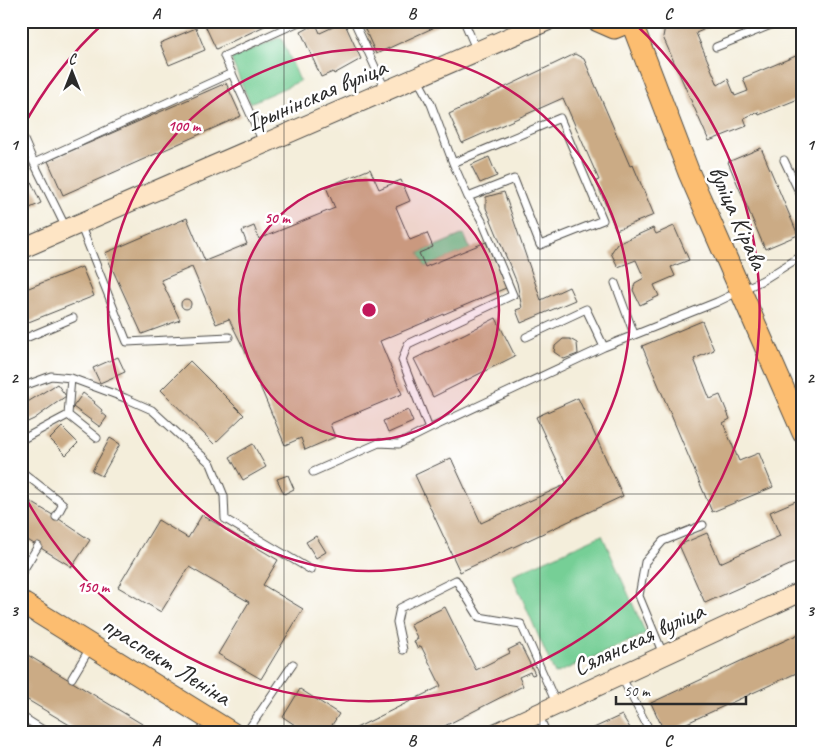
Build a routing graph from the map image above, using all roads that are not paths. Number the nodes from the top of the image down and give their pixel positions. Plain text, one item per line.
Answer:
1 (301, 21) edge
2 (354, 21) edge
3 (464, 21) edge
4 (598, 21) edge
5 (631, 21) edge
6 (781, 21) edge
7 (536, 24) edge
8 (716, 47) dead end
9 (477, 52) junction
10 (232, 73) junction
11 (416, 78) junction
12 (386, 91) junction
13 (21, 133) edge
14 (264, 144) junction
15 (784, 160) dead end
16 (34, 163) junction
17 (453, 163) junction
18 (468, 198) junction
19 (803, 200) edge
20 (73, 226) junction
21 (21, 249) edge
22 (803, 255) edge
23 (615, 283) dead end
24 (741, 290) junction
25 (73, 318) dead end
26 (634, 334) junction
27 (229, 337) dead end
28 (526, 337) dead end
29 (21, 340) edge
30 (604, 348) junction
31 (71, 378) junction
32 (21, 388) edge
33 (68, 414) junction
34 (430, 429) junction
35 (803, 433) edge
36 (97, 438) dead end
37 (21, 440) edge
38 (21, 471) edge
39 (313, 472) dead end
40 (56, 517) dead end
41 (703, 525) dead end
42 (38, 546) dead end
43 (311, 570) dead end
44 (21, 574) edge
45 (803, 591) edge
46 (21, 602) edge
47 (92, 645) junction
48 (403, 650) dead end
49 (663, 654) junction
50 (293, 664) dead end
51 (620, 674) junction
52 (72, 678) dead end
53 (556, 704) junction
54 (538, 712) junction
55 (21, 716) edge
56 (44, 732) edge
57 (232, 733) edge
58 (246, 733) edge
59 (496, 733) edge
60 (546, 733) edge
61 (652, 733) edge

1 - 10 lane
2 - 12 lane
3 - 9 lane
4 - 5 main road
5 - 24 main road, вуліца Кірава
6 - 8 lane
7 - 9 street, Ірынінская вуліца
9 - 11 street, Ірынінская вуліца
10 - 14 lane
10 - 16 lane
11 - 12 street, Ірынінская вуліца
11 - 17 lane
12 - 14 street, Ірынінская вуліца
13 - 16 lane
14 - 20 street, Ірынінская вуліца
15 - 19 lane
16 - 20 lane
17 - 18 lane
17 - 18 lane
18 - 34 lane
20 - 21 street, Ірынінская вуліца
20 - 27 lane
22 - 24 lane
23 - 26 lane
24 - 26 lane
24 - 35 main road, вуліца Кірава
25 - 29 lane
26 - 30 lane
28 - 30 lane
30 - 34 lane
31 - 32 lane
31 - 33 lane
31 - 43 lane
33 - 36 lane
33 - 37 lane
34 - 39 lane
38 - 40 lane
41 - 49 lane
42 - 44 lane
45 - 49 street, Сялянская вуліца
46 - 47 main road, праспект Леніна
47 - 52 lane
47 - 57 main road, праспект Леніна
48 - 53 lane
49 - 51 street, Сялянская вуліца
50 - 58 lane
51 - 53 street, Сялянская вуліца
51 - 61 lane
53 - 54 street, Сялянская вуліца
54 - 59 street, Сялянская вуліца
54 - 60 lane
55 - 56 lane

